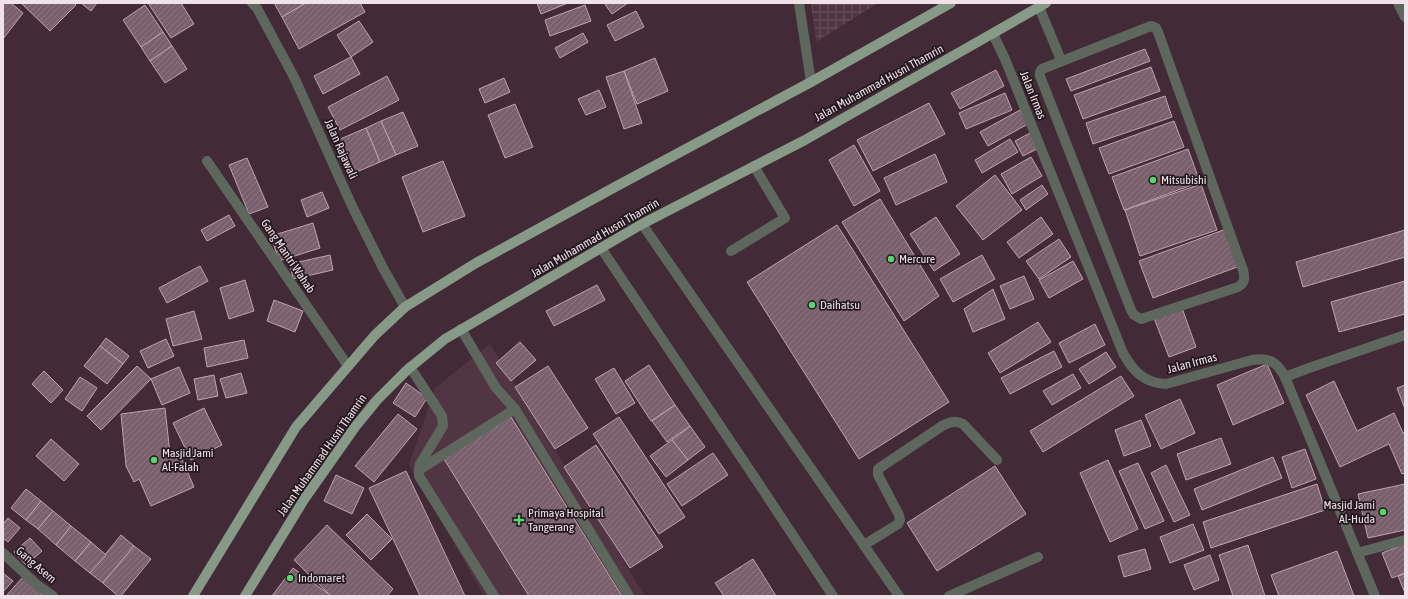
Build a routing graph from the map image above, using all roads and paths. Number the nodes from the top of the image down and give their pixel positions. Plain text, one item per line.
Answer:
1 (252, 3) edge
2 (799, 3) edge
3 (951, 3) edge
4 (1398, 3) edge
5 (1042, 5) edge
6 (1405, 17) edge
7 (993, 34) junction
8 (1060, 60) junction
9 (811, 82) junction
10 (207, 161) dead end
11 (754, 166) junction
12 (642, 224) junction
13 (601, 248) junction
14 (731, 251) dead end
15 (405, 307) junction
16 (461, 329) junction
17 (1405, 335) edge
18 (348, 366) junction
19 (410, 367) junction
20 (1285, 377) junction
21 (515, 409) junction
22 (997, 460) dead end
23 (418, 470) junction
24 (1405, 540) edge
25 (864, 545) junction
26 (3, 553) edge
27 (1357, 553) junction
28 (1038, 557) dead end
29 (890, 584) junction
30 (53, 596) edge
31 (193, 596) edge
32 (245, 596) edge
33 (494, 596) edge
34 (629, 596) edge
35 (833, 596) edge
36 (893, 596) edge
37 (899, 596) edge
38 (949, 596) edge
39 (1375, 596) edge

1 - 15 street, Jalan Rajawali
2 - 9 street
3 - 9 main road
4 - 6 street
5 - 7 main road, Jalan Muhammad Husni Thamrin
5 - 8 street
7 - 11 main road, Jalan Muhammad Husni Thamrin
7 - 20 street, Jalan Irmas
8 - 8 street
9 - 15 main road
10 - 18 street, Gang Mantri Wahab
11 - 12 main road, Jalan Muhammad Husni Thamrin
11 - 14 street
12 - 13 main road, Jalan Muhammad Husni Thamrin
12 - 25 street
13 - 16 main road, Jalan Muhammad Husni Thamrin
13 - 35 street
15 - 18 main road
16 - 19 main road, Jalan Muhammad Husni Thamrin
16 - 21 street
17 - 20 street
18 - 31 main road
19 - 23 street
19 - 32 main road, Jalan Muhammad Husni Thamrin
20 - 27 street, Jalan Irmas
21 - 23 street
21 - 34 street
22 - 25 street
23 - 33 street
24 - 27 street
25 - 29 street
26 - 30 street, Gang Asem
27 - 39 street, Jalan Irmas
28 - 38 street
29 - 36 street
29 - 37 street

